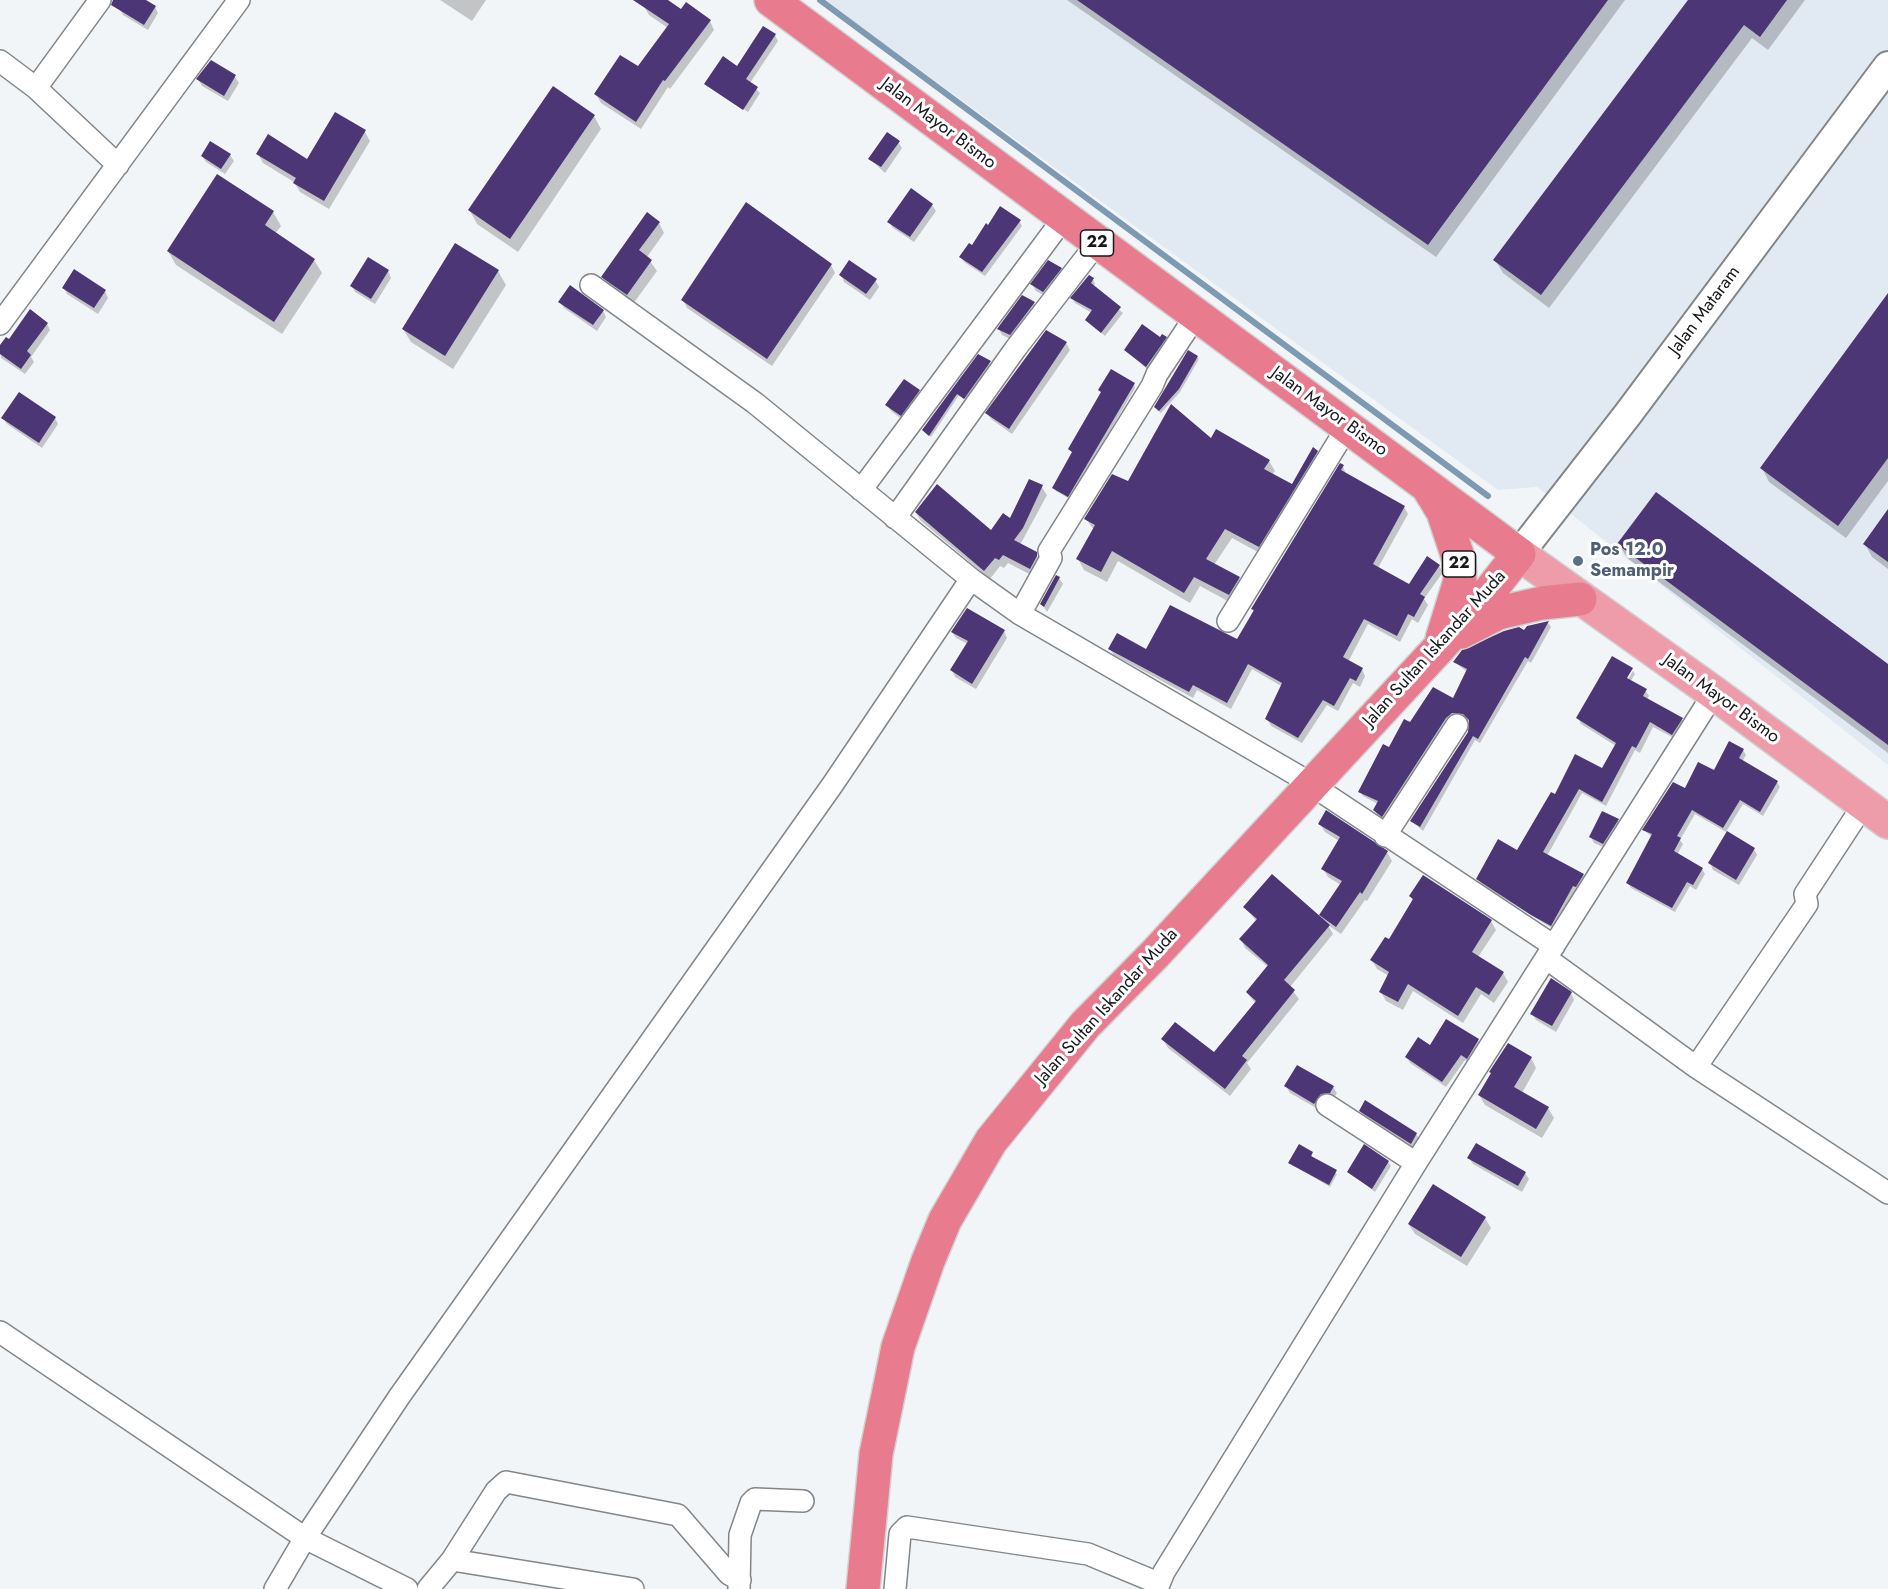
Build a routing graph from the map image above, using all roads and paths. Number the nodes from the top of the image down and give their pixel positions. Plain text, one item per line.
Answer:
1 (100, 0) edge
2 (238, 0) edge
3 (771, 0) edge
4 (0, 61) edge
5 (1888, 66) edge
6 (36, 88) junction
7 (118, 165) junction
8 (1063, 219) junction
9 (1097, 243) junction
10 (591, 285) dead end
11 (1197, 314) junction
12 (0, 324) edge
13 (1348, 426) junction
14 (1425, 484) junction
15 (861, 490) junction
16 (895, 518) junction
17 (1519, 554) junction
18 (971, 579) junction
19 (1580, 599) junction
20 (1020, 614) junction
21 (1228, 621) dead end
22 (1438, 649) junction
23 (1714, 693) junction
24 (1457, 725) dead end
25 (1310, 785) junction
26 (1876, 813) edge
27 (1385, 836) junction
28 (1550, 952) junction
29 (1696, 1067) junction
30 (1327, 1105) dead end
31 (1416, 1164) junction
32 (1888, 1192) edge
33 (0, 1332) edge
34 (803, 1501) dead end
35 (305, 1538) junction
36 (452, 1560) junction
37 (740, 1584) edge
38 (1158, 1586) edge
39 (275, 1589) edge
40 (407, 1589) edge
41 (428, 1589) edge
42 (633, 1589) edge
43 (863, 1589) edge
44 (895, 1589) edge

1 - 6 street
2 - 7 street
3 - 8 highway, Jalan Mayor Bismo / 22
4 - 6 street
5 - 17 main road, Jalan Mataram
6 - 7 street
7 - 12 street
8 - 9 highway, Jalan Mayor Bismo / 22
8 - 15 street
9 - 11 highway, Jalan Mayor Bismo / 22
9 - 16 street
10 - 15 street
11 - 13 highway, Jalan Mayor Bismo / 22
11 - 20 street
13 - 14 highway, Jalan Mayor Bismo / 22
13 - 21 street
14 - 17 highway, Jalan Mayor Bismo / 22
14 - 22 highway, 22
15 - 16 street
16 - 18 street
17 - 19 main road, Jalan Mayor Bismo
17 - 22 highway, Jalan Sultan Iskandar Muda / 22
18 - 20 street
18 - 35 street
19 - 22 highway
19 - 23 main road, Jalan Mayor Bismo
20 - 25 street
22 - 25 highway, Jalan Sultan Iskandar Muda
23 - 26 main road, Jalan Mayor Bismo
23 - 28 street
24 - 27 street
25 - 27 street
25 - 43 highway, Jalan Sultan Iskandar Muda
26 - 29 street
27 - 28 street
28 - 29 street
28 - 31 street
29 - 32 street
30 - 31 street
31 - 38 street
33 - 35 street
34 - 37 street
35 - 39 street
35 - 40 street
36 - 37 street
36 - 41 street
36 - 42 street
38 - 44 street

